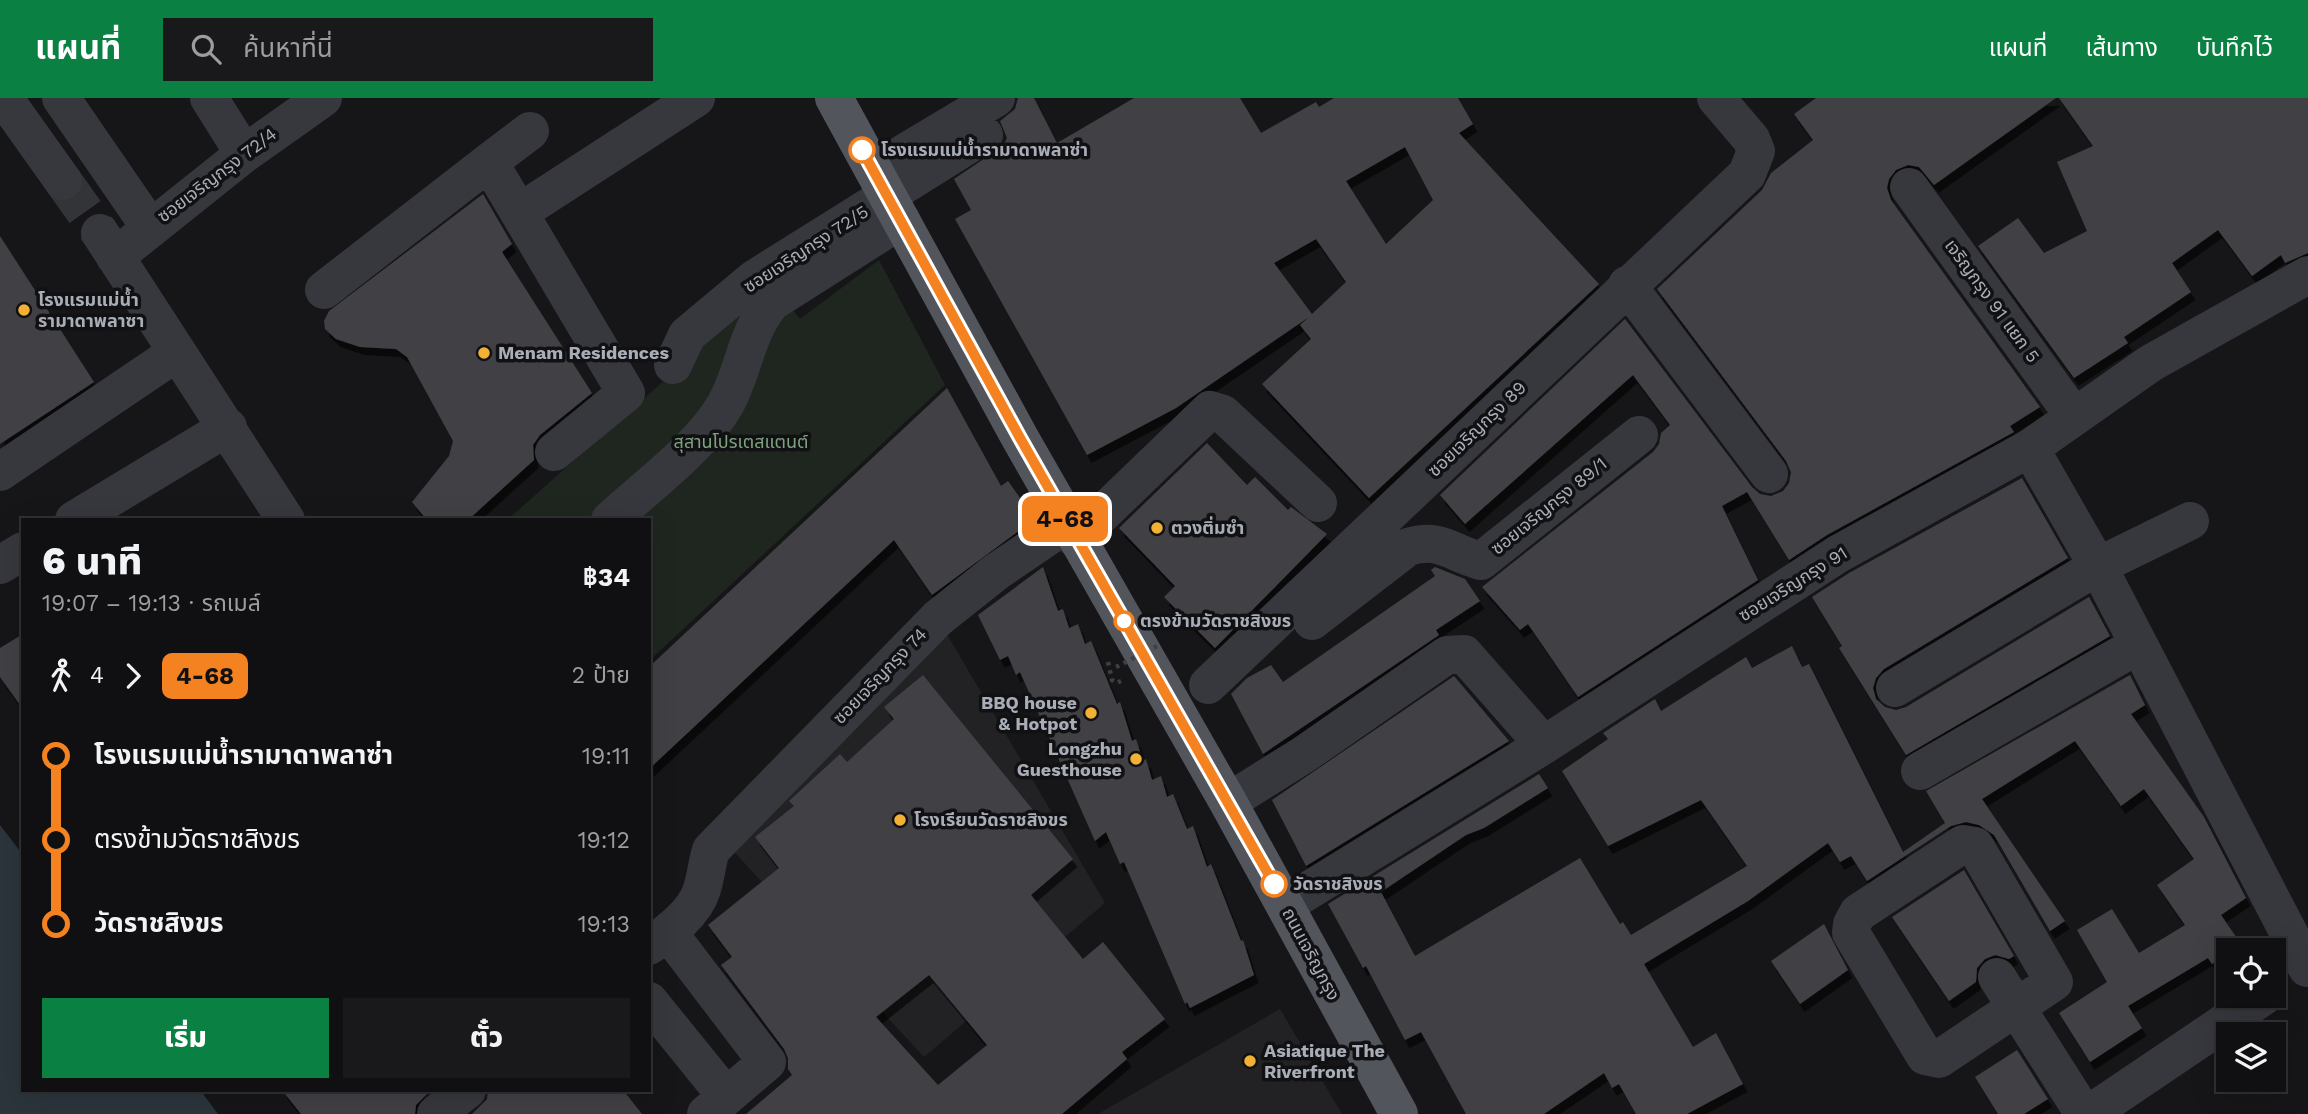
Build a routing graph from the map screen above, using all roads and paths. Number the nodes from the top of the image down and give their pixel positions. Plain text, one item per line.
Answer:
1 (59, 98) edge
2 (209, 98) edge
3 (323, 98) edge
4 (696, 98) edge
5 (834, 98) edge
6 (996, 98) edge
7 (1716, 98) edge
8 (13, 109) edge
9 (530, 131) dead end
10 (984, 135) dead end
11 (244, 154) junction
12 (489, 162) junction
13 (63, 181) tunnel mouth
14 (1909, 187) dead end
15 (888, 196) junction
16 (520, 212) junction
17 (149, 226) junction
18 (2308, 275) edge
19 (1627, 285) junction
20 (324, 290) dead end
21 (176, 353) junction
22 (673, 366) dead end
23 (2073, 415) junction
24 (228, 427) junction
25 (1639, 435) dead end
26 (2030, 448) junction
27 (554, 452) dead end
28 (0, 472) edge
29 (1769, 474) dead end
30 (1318, 503) dead end
31 (77, 518) edge
32 (285, 518) edge
33 (612, 518) edge
34 (2190, 521) dead end
35 (1072, 531) junction
36 (21, 552) edge
37 (0, 565) edge
38 (2098, 566) junction
39 (1161, 644) dead end
40 (2138, 645) junction
41 (1116, 667) dead end
42 (1208, 685) junction
43 (1895, 688) dead end
44 (1175, 710) junction
45 (1544, 745) junction
46 (1920, 771) dead end
47 (1228, 802) junction
48 (1285, 905) junction
49 (659, 939) edge
50 (2308, 968) edge
51 (2286, 982) edge
52 (2007, 992) junction
53 (651, 1004) edge
54 (2246, 1008) edge
55 (464, 1092) edge
56 (716, 1105) edge
57 (436, 1114) edge
58 (1399, 1114) edge
59 (2087, 1114) edge

1 - 8 street
1 - 17 street
2 - 11 street
3 - 11 street, ซอยเจริญกรุง 72/4
4 - 16 street
5 - 15 main road, ถนนเจริญกรุง
6 - 15 street
7 - 19 street, ซอยเจริญกรุง 89
8 - 13 street
9 - 12 street
10 - 15 street
11 - 17 street, ซอยเจริญกรุง 72/4
12 - 16 street
12 - 20 street
14 - 23 street, เจริญกรุง 91 แยก 5
15 - 22 street, ซอยเจริญกรุง 72/5
15 - 33 street, ซอยเจริญกรุง 72/5
15 - 35 main road, ถนนเจริญกรุง
16 - 27 street
17 - 21 street, ซอยเจริญกรุง 72/4
18 - 23 street, ซอยเจริญกรุง 91
19 - 29 street
19 - 42 street, ซอยเจริญกรุง 89
21 - 24 street
21 - 28 street
23 - 26 street, ซอยเจริญกรุง 91
24 - 31 street
24 - 32 street
25 - 42 street, ซอยเจริญกรุง 89/1
26 - 38 street
26 - 45 street, ซอยเจริญกรุง 91
30 - 35 street, ซอยเจริญกรุง 74
34 - 38 street
35 - 44 main road, ถนนเจริญกรุง
35 - 49 street, ซอยเจริญกรุง 74
36 - 37 street
38 - 40 street
38 - 43 street
39 - 41 path, bridge
40 - 46 street
40 - 50 street
42 - 44 street, ซอยเจริญกรุง 89/1
44 - 47 main road, ถนนเจริญกรุง
45 - 47 street
45 - 48 street, ซอยเจริญกรุง 91
47 - 48 main road, ถนนเจริญกรุง
48 - 58 main road, ถนนเจริญกรุง
49 - 56 street
50 - 51 street
52 - 52 street
52 - 59 street
53 - 56 street
54 - 59 street
55 - 57 street

